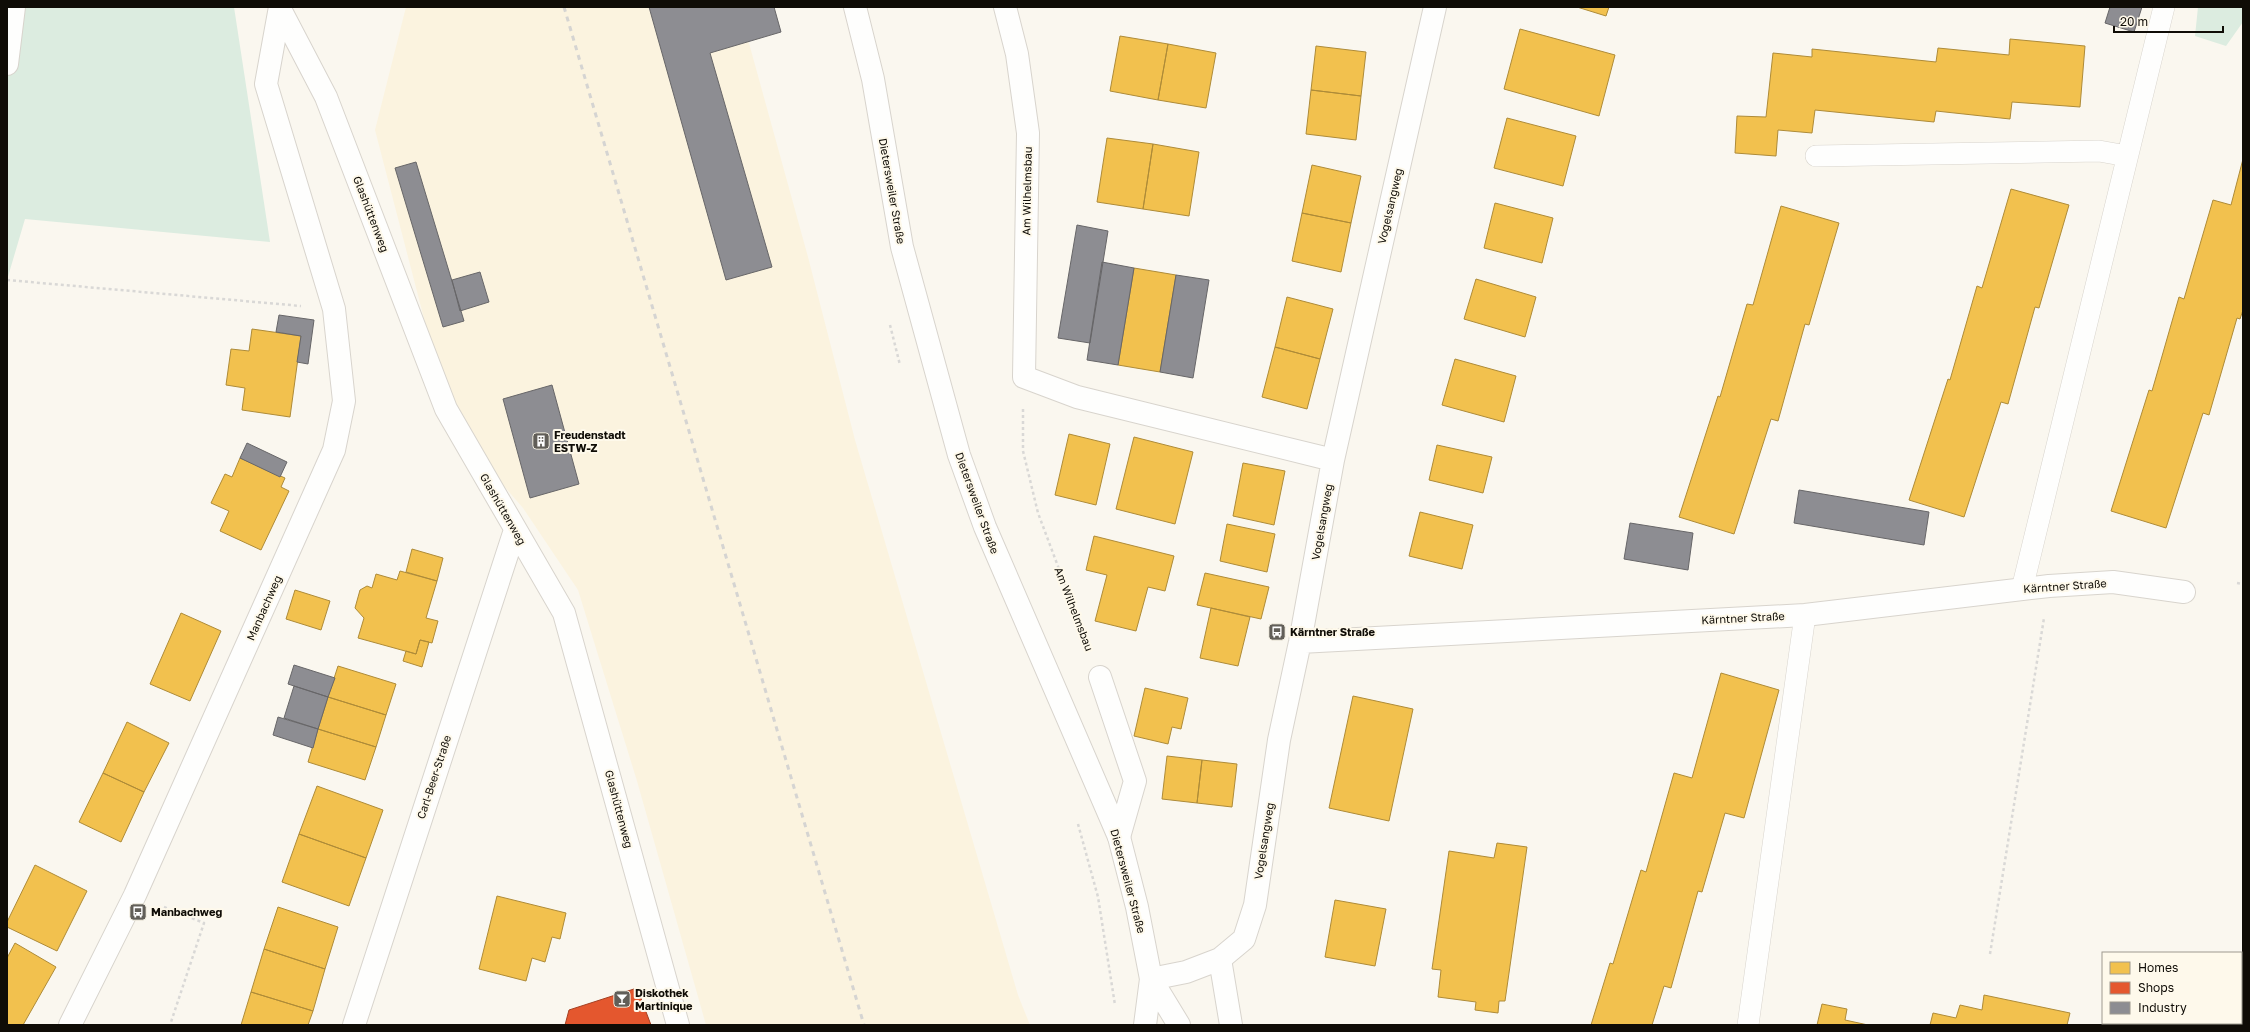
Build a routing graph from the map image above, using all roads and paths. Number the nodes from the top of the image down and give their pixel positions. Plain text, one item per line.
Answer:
1 (14, 7) edge
2 (1005, 7) edge
3 (1435, 7) edge
4 (2164, 7) edge
5 (280, 8) edge
6 (856, 8) edge
7 (7, 64) edge
8 (1816, 156) dead end
9 (2127, 156) junction
10 (7, 280) edge
11 (334, 309) junction
12 (1024, 377) junction
13 (1333, 460) junction
14 (515, 530) junction
15 (2237, 583) dead end
16 (2243, 584) edge
17 (2049, 586) junction
18 (2022, 589) junction
19 (2184, 592) dead end
20 (1805, 615) junction
21 (1300, 642) junction
22 (1100, 677) joint
23 (1119, 837) junction
24 (136, 895) junction
25 (1990, 954) dead end
26 (1220, 959) junction
27 (1151, 979) junction
28 (70, 1025) edge
29 (170, 1025) edge
30 (354, 1025) edge
31 (678, 1025) edge
32 (1145, 1025) edge
33 (1179, 1025) edge
34 (1230, 1025) edge
35 (1748, 1025) edge

1 - 7 street
2 - 12 street, Am Wilhelmsbau
3 - 13 street, Vogelsangweg
4 - 9 lane
5 - 11 street, Glashüttenweg
5 - 14 street, Glashüttenweg
6 - 23 street, Dietersweiler Straße
8 - 9 lane
9 - 18 lane
10 - 11 path
11 - 24 street, Manbachweg
12 - 13 street
12 - 22 path, Am Wilhelmsbau
13 - 21 street, Vogelsangweg
14 - 30 street, Carl-Beer-Straße
14 - 31 street, Glashüttenweg
15 - 16 path
17 - 18 street, Kärntner Straße
17 - 19 street, Kärntner Straße
17 - 25 path
18 - 20 street, Kärntner Straße
20 - 21 street, Kärntner Straße
20 - 35 lane
21 - 26 street, Vogelsangweg
22 - 23 street
23 - 27 street, Dietersweiler Straße
24 - 28 street, Manbachweg
24 - 29 path
26 - 27 street, Vogelsangweg
26 - 34 street
27 - 32 street, Dietersweiler Straße
27 - 33 street, Dietersweiler Straße

